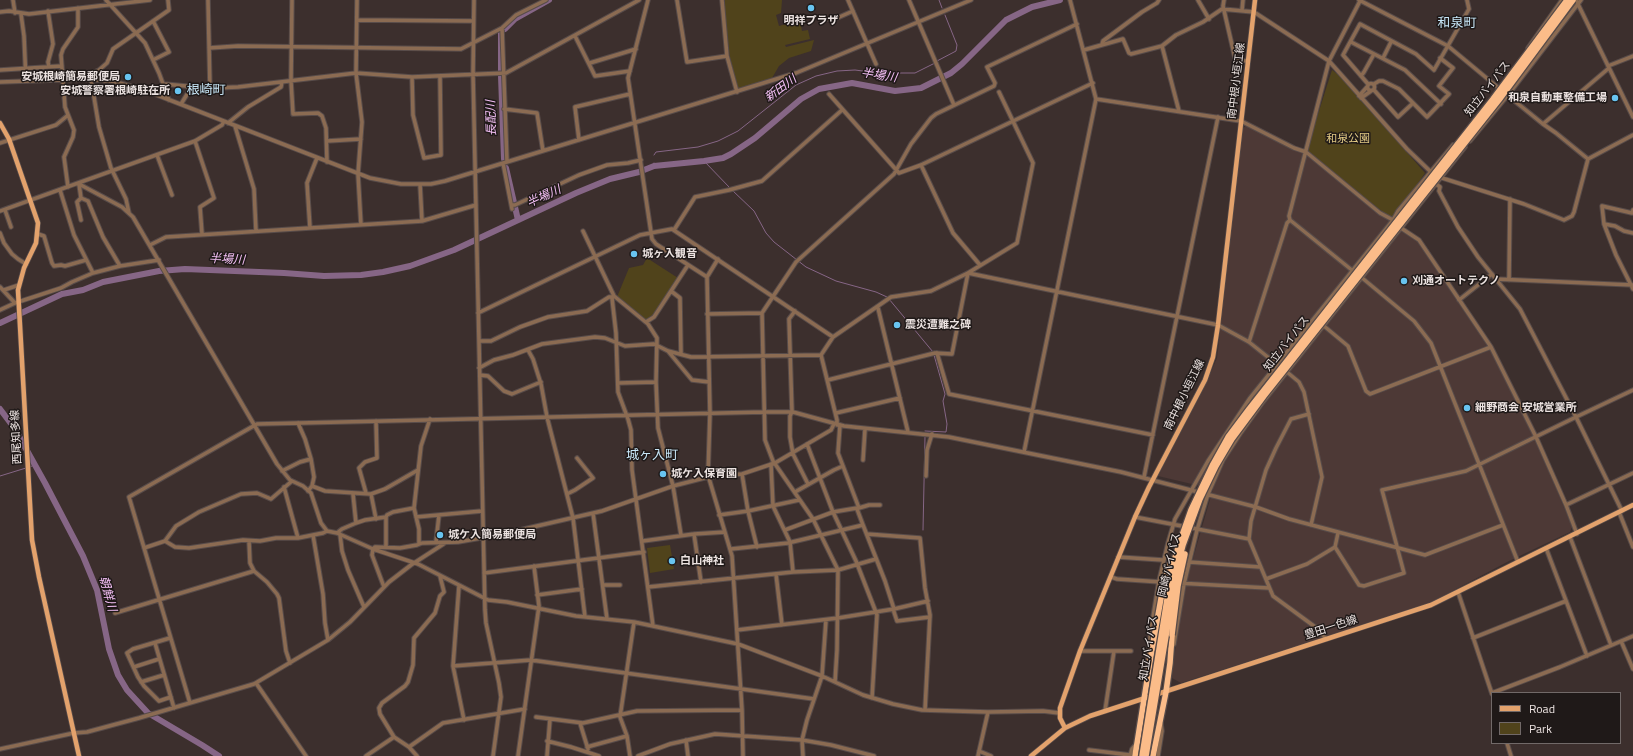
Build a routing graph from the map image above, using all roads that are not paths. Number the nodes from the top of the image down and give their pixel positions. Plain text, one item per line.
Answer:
1 (14, 0) edge
2 (106, 0) edge
3 (150, 0) edge
4 (168, 0) edge
5 (208, 0) edge
6 (292, 0) edge
7 (357, 0) edge
8 (474, 0) edge
9 (546, 0) edge
10 (639, 0) edge
11 (648, 0) edge
12 (678, 0) edge
13 (722, 0) edge
14 (848, 0) edge
15 (909, 0) edge
16 (969, 0) edge
17 (1159, 0) edge
18 (1198, 0) edge
19 (1224, 0) edge
20 (1243, 0) edge
21 (1255, 0) edge
22 (1360, 0) edge
23 (1467, 0) edge
24 (1562, 0) edge
25 (1567, 0) edge
26 (134, 1) edge
27 (1071, 1) edge
28 (1577, 1) edge
29 (108, 4) junction
30 (78, 8) junction
31 (1224, 9) junction
32 (1242, 10) junction
33 (48, 11) junction
34 (853, 11) junction
35 (0, 12) edge
36 (1254, 12) junction
37 (15, 13) junction
38 (21, 14) junction
39 (828, 19) dead end
40 (1208, 19) junction
41 (357, 20) junction
42 (153, 21) junction
43 (473, 21) junction
44 (918, 22) junction
45 (1077, 24) junction
46 (502, 28) junction
47 (136, 32) junction
48 (575, 36) junction
49 (1351, 42) junction
50 (1391, 42) junction
51 (472, 44) junction
52 (868, 44) junction
53 (1102, 44) junction
54 (1162, 46) junction
55 (1448, 46) junction
56 (291, 47) junction
57 (210, 48) junction
58 (356, 48) junction
59 (636, 49) junction
60 (1084, 50) junction
61 (1374, 54) junction
62 (728, 56) junction
63 (1633, 56) edge
64 (1382, 58) junction
65 (1440, 58) junction
66 (153, 60) junction
67 (1248, 61) junction
68 (1329, 62) junction
69 (590, 63) junction
70 (876, 64) dead end
71 (62, 66) junction
72 (49, 67) junction
73 (1609, 67) junction
74 (26, 68) junction
75 (0, 70) edge
76 (630, 71) junction
77 (356, 73) junction
78 (504, 73) junction
79 (473, 74) junction
80 (440, 76) junction
81 (1361, 76) junction
82 (412, 77) junction
83 (89, 79) junction
84 (63, 80) junction
85 (26, 81) junction
86 (290, 81) junction
87 (0, 82) edge
88 (282, 82) junction
89 (1093, 83) junction
90 (164, 84) junction
91 (1374, 84) junction
92 (1368, 86) junction
93 (191, 88) junction
94 (210, 88) junction
95 (1499, 88) junction
96 (1372, 90) junction
97 (737, 92) junction
98 (999, 92) dead end
99 (630, 94) junction
100 (829, 94) dead end
101 (1508, 95) junction
102 (1360, 97) junction
103 (1096, 99) junction
104 (169, 100) junction
105 (181, 104) junction
106 (1412, 104) junction
107 (1441, 104) junction
108 (954, 105) junction
109 (504, 109) junction
110 (842, 110) junction
111 (1179, 111) junction
112 (67, 116) junction
113 (1633, 117) edge
114 (1218, 118) junction
115 (1013, 121) junction
116 (1241, 121) junction
117 (226, 122) junction
118 (0, 123) edge
119 (635, 123) junction
120 (1542, 124) junction
121 (235, 126) junction
122 (1633, 135) edge
123 (9, 139) junction
124 (361, 139) junction
125 (579, 140) junction
126 (195, 141) junction
127 (327, 141) junction
128 (0, 143) edge
129 (543, 151) junction
130 (1306, 152) junction
131 (157, 155) junction
132 (317, 158) junction
133 (1588, 159) junction
134 (641, 161) junction
135 (327, 162) junction
136 (505, 163) junction
137 (921, 165) junction
138 (113, 171) junction
139 (896, 171) junction
140 (475, 172) junction
141 (1431, 172) junction
142 (358, 174) junction
143 (1441, 178) junction
144 (79, 184) junction
145 (420, 184) junction
146 (1436, 184) junction
147 (68, 187) junction
148 (60, 190) junction
149 (172, 195) dead end
150 (81, 198) junction
151 (1510, 199) junction
152 (30, 200) junction
153 (476, 205) junction
154 (5, 210) junction
155 (1633, 210) edge
156 (0, 211) edge
157 (129, 213) junction
158 (81, 220) dead end
159 (1290, 220) junction
160 (1393, 220) junction
161 (422, 221) junction
162 (1604, 224) junction
163 (361, 225) junction
164 (11, 227) dead end
165 (310, 228) junction
166 (1402, 228) junction
167 (674, 230) junction
168 (256, 231) junction
169 (583, 231) dead end
170 (0, 233) edge
171 (651, 233) junction
172 (1633, 233) edge
173 (38, 234) junction
174 (202, 234) junction
175 (150, 245) junction
176 (595, 256) junction
177 (86, 260) junction
178 (718, 260) junction
179 (159, 261) junction
180 (26, 264) junction
181 (688, 265) junction
182 (980, 265) junction
183 (120, 266) junction
184 (1352, 271) junction
185 (93, 273) junction
186 (968, 273) junction
187 (1492, 274) junction
188 (706, 277) junction
189 (1361, 278) junction
190 (1495, 279) junction
191 (1509, 280) junction
192 (19, 285) junction
193 (1632, 286) edge
194 (0, 287) edge
195 (4, 290) junction
196 (671, 291) junction
197 (1057, 292) junction
198 (613, 296) junction
199 (773, 296) junction
200 (1459, 300) junction
201 (17, 304) junction
202 (878, 308) junction
203 (0, 310) edge
204 (795, 310) junction
205 (478, 312) junction
206 (762, 313) junction
207 (708, 314) junction
208 (1177, 316) junction
209 (646, 322) junction
210 (1218, 325) junction
211 (1324, 326) junction
212 (834, 337) junction
213 (479, 341) junction
214 (1248, 342) junction
215 (616, 343) junction
216 (657, 345) junction
217 (1491, 347) junction
218 (528, 350) junction
219 (668, 351) junction
220 (935, 353) junction
221 (681, 354) junction
222 (821, 354) junction
223 (790, 355) junction
224 (763, 356) junction
225 (708, 357) junction
226 (892, 364) junction
227 (1277, 364) junction
228 (1441, 367) junction
229 (479, 368) junction
230 (1287, 373) junction
231 (480, 375) junction
232 (828, 380) junction
233 (541, 382) junction
234 (656, 382) junction
235 (709, 382) junction
236 (618, 383) junction
237 (1633, 390) edge
238 (900, 398) junction
239 (1032, 410) junction
240 (764, 412) junction
241 (792, 412) junction
242 (710, 413) junction
243 (836, 413) junction
244 (658, 414) junction
245 (1309, 414) junction
246 (627, 415) junction
247 (547, 417) junction
248 (1576, 417) junction
249 (480, 418) junction
250 (430, 420) junction
251 (376, 421) junction
252 (298, 423) junction
253 (254, 425) junction
254 (837, 425) junction
255 (865, 429) junction
256 (908, 432) junction
257 (932, 434) junction
258 (1153, 435) junction
259 (1536, 437) junction
260 (806, 444) junction
261 (792, 452) junction
262 (1024, 452) junction
263 (577, 458) dead end
264 (311, 459) junction
265 (863, 460) dead end
266 (773, 464) junction
267 (1479, 465) junction
268 (843, 466) junction
269 (418, 470) junction
270 (282, 471) junction
271 (1633, 472) edge
272 (742, 474) junction
273 (926, 476) dead end
274 (708, 477) junction
275 (1144, 477) junction
276 (820, 478) junction
277 (1153, 479) junction
278 (292, 481) junction
279 (808, 484) junction
280 (1609, 484) junction
281 (1202, 485) junction
282 (312, 486) junction
283 (673, 486) junction
284 (284, 487) junction
285 (1193, 490) junction
286 (308, 491) junction
287 (795, 492) junction
288 (369, 493) junction
289 (353, 494) junction
290 (567, 494) junction
291 (1208, 494) junction
292 (636, 498) junction
293 (1200, 499) junction
294 (799, 500) junction
295 (1566, 504) junction
296 (880, 505) dead end
297 (1633, 505) edge
298 (773, 506) junction
299 (1256, 507) junction
300 (414, 508) junction
301 (858, 508) junction
302 (482, 511) junction
303 (748, 511) junction
304 (1620, 511) junction
305 (833, 512) junction
306 (593, 513) junction
307 (438, 515) junction
308 (719, 515) junction
309 (416, 517) junction
310 (1135, 517) junction
311 (386, 518) junction
312 (573, 518) junction
313 (376, 519) junction
314 (813, 519) junction
315 (356, 523) junction
316 (863, 525) junction
317 (1173, 525) junction
318 (1311, 525) junction
319 (1503, 525) junction
320 (785, 530) junction
321 (841, 530) junction
322 (1197, 530) junction
323 (327, 531) junction
324 (725, 532) junction
325 (1338, 533) junction
326 (339, 534) junction
327 (694, 534) junction
328 (867, 534) junction
329 (1577, 534) junction
330 (313, 535) junction
331 (681, 535) junction
332 (822, 535) junction
333 (1570, 537) junction
334 (298, 538) junction
335 (483, 538) junction
336 (1249, 539) junction
337 (165, 541) junction
338 (249, 541) junction
339 (643, 541) junction
340 (436, 542) junction
341 (790, 542) junction
342 (446, 543) junction
343 (419, 544) junction
344 (757, 546) junction
345 (1335, 547) junction
346 (1633, 547) edge
347 (144, 548) junction
348 (386, 548) junction
349 (1396, 548) junction
350 (1546, 548) junction
351 (373, 549) junction
352 (731, 549) junction
353 (644, 552) junction
354 (1118, 557) junction
355 (599, 558) junction
356 (876, 559) junction
357 (1163, 560) junction
358 (578, 561) junction
359 (1189, 562) junction
360 (1518, 562) junction
361 (415, 563) junction
362 (857, 564) junction
363 (534, 566) junction
364 (1260, 567) junction
365 (838, 570) junction
366 (254, 571) junction
367 (793, 572) junction
368 (484, 573) junction
369 (776, 574) junction
370 (440, 576) junction
371 (1111, 577) junction
372 (734, 578) junction
373 (1266, 579) junction
374 (701, 582) junction
375 (1159, 582) junction
376 (1184, 584) junction
377 (603, 585) junction
378 (620, 585) dead end
379 (459, 586) junction
380 (384, 587) junction
381 (648, 587) junction
382 (1269, 588) junction
383 (582, 589) junction
384 (1458, 592) junction
385 (538, 595) junction
386 (484, 598) junction
387 (159, 601) junction
388 (928, 601) junction
389 (1566, 602) junction
390 (364, 607) junction
391 (538, 609) junction
392 (894, 609) junction
393 (116, 613) dead end
394 (876, 613) junction
395 (585, 617) junction
396 (930, 617) junction
397 (838, 618) junction
398 (608, 619) junction
399 (826, 620) junction
400 (634, 622) junction
401 (782, 625) junction
402 (653, 626) junction
403 (737, 630) junction
404 (1633, 636) edge
405 (170, 638) junction
406 (1473, 638) junction
407 (1326, 639) junction
408 (328, 640) junction
409 (1621, 641) junction
410 (155, 643) junction
411 (738, 644) junction
412 (1612, 645) junction
413 (1171, 648) junction
414 (1080, 651) junction
415 (1114, 651) junction
416 (1131, 651) dead end
417 (1587, 656) junction
418 (159, 659) junction
419 (532, 660) junction
420 (290, 662) junction
421 (495, 662) junction
422 (453, 666) junction
423 (134, 667) junction
424 (1633, 669) edge
425 (627, 673) junction
426 (164, 674) junction
427 (822, 676) junction
428 (141, 682) junction
429 (835, 682) junction
430 (1147, 682) junction
431 (256, 683) junction
432 (740, 689) junction
433 (1166, 692) junction
434 (1491, 692) edge
435 (1497, 692) edge
436 (171, 697) junction
437 (872, 698) junction
438 (814, 699) junction
439 (1143, 699) junction
440 (190, 703) junction
441 (174, 708) junction
442 (525, 709) junction
443 (742, 710) junction
444 (925, 710) junction
445 (1105, 711) junction
446 (988, 712) junction
447 (499, 713) junction
448 (1059, 713) junction
449 (621, 714) junction
450 (536, 717) dead end
451 (550, 719) junction
452 (464, 720) junction
453 (580, 723) junction
454 (1160, 724) junction
455 (1065, 728) junction
456 (74, 733) junction
457 (394, 736) junction
458 (627, 736) junction
459 (742, 736) junction
460 (686, 740) junction
461 (802, 740) junction
462 (547, 741) junction
463 (1507, 744) edge
464 (409, 747) junction
465 (587, 747) junction
466 (0, 749) edge
467 (1089, 750) dead end
468 (979, 751) junction
469 (588, 752) junction
470 (79, 756) edge
471 (306, 756) edge
472 (366, 756) edge
473 (417, 756) edge
474 (493, 756) edge
475 (518, 756) edge
476 (547, 756) edge
477 (599, 756) edge
478 (630, 756) edge
479 (638, 756) edge
480 (688, 756) edge
481 (743, 756) edge
482 (803, 756) edge
483 (874, 756) edge
484 (978, 756) edge
485 (991, 756) edge
486 (1031, 756) edge
487 (1132, 756) edge
488 (1142, 756) edge
489 (1146, 756) edge
490 (1153, 756) edge
491 (1158, 756) edge
492 (1511, 756) edge

1 - 37 street
2 - 29 street
3 - 26 street
4 - 42 street
5 - 57 street
6 - 56 street
7 - 41 street
8 - 43 street
9 - 46 street
10 - 48 street
11 - 59 street
12 - 62 street
13 - 62 street
14 - 34 street
15 - 44 street
16 - 44 street
17 - 53 street
18 - 40 street
19 - 31 street
20 - 32 street
21 - 36 main road, 南中根小垣江線
22 - 55 street
22 - 68 street
23 - 55 street
24 - 95 street
25 - 281 highway, 知立バイパス, bridge
26 - 29 street
27 - 45 street
28 - 73 street
28 - 101 street
28 - 293 highway, 知立バイパス, bridge
29 - 30 street
29 - 47 street
30 - 33 street
30 - 71 street
31 - 32 street
31 - 40 street
31 - 67 street
32 - 36 street
33 - 38 street
33 - 72 street
34 - 39 street
34 - 52 street
35 - 37 street
36 - 67 main road, 南中根小垣江線
36 - 68 street
37 - 38 street
38 - 74 street
40 - 54 street
41 - 43 street
41 - 58 street
42 - 47 street
42 - 66 street
43 - 51 street
44 - 52 street
44 - 108 street
45 - 60 street
45 - 108 street
46 - 51 street
46 - 78 street
47 - 66 street
47 - 83 street
48 - 69 street
48 - 78 street
49 - 50 street
49 - 61 street
49 - 81 street
50 - 64 street
50 - 65 street
51 - 58 street
51 - 79 street
52 - 70 street
52 - 97 street
53 - 54 street
53 - 60 street
54 - 111 street
55 - 65 street
55 - 95 street
56 - 57 street
56 - 58 street
56 - 86 street
57 - 94 street
58 - 77 street
59 - 69 street
59 - 76 street
60 - 89 street
61 - 64 street
61 - 81 street
62 - 97 street
63 - 73 street
64 - 107 street
65 - 107 street
66 - 90 street
67 - 116 main road, 南中根小垣江線
68 - 102 street
68 - 130 street
69 - 76 street
71 - 72 street
71 - 84 street
72 - 74 street
73 - 113 street
73 - 120 street
74 - 75 street
74 - 85 street
76 - 99 street
77 - 82 street
77 - 86 street
77 - 124 street
78 - 79 street
78 - 109 street
79 - 80 street
79 - 140 street
80 - 82 street
80 - 82 street
81 - 92 street
83 - 84 street
83 - 104 street
83 - 138 street
84 - 85 street
84 - 112 street
85 - 87 street
86 - 88 street
86 - 127 street
88 - 94 street
88 - 117 street
89 - 103 street
89 - 115 street
90 - 93 street
90 - 104 street
91 - 92 street
91 - 96 street
91 - 106 street
92 - 96 street
92 - 102 street
93 - 94 street
93 - 105 street
95 - 101 street
95 - 141 street
96 - 102 street
96 - 106 street
97 - 119 street
98 - 115 street
99 - 119 street
99 - 125 street
100 - 110 street
101 - 120 street
101 - 143 street
102 - 141 street
103 - 111 street
103 - 197 street
104 - 105 street
105 - 117 street
106 - 107 street
108 - 139 street
109 - 129 street
109 - 136 street
110 - 139 street
110 - 167 street
111 - 114 street
112 - 123 street
112 - 147 street
114 - 116 street
114 - 208 street
115 - 137 street
115 - 182 street
116 - 130 street
116 - 210 main road, 南中根小垣江線
117 - 121 street
117 - 126 street
118 - 123 main road, 西尾知多線
119 - 125 street
119 - 134 street
120 - 133 street
121 - 132 street
121 - 168 street
122 - 133 street
123 - 128 street
123 - 152 main road, 西尾知多線
124 - 127 street
124 - 142 street
125 - 129 street
126 - 131 street
126 - 174 street
127 - 135 street
129 - 136 street
130 - 159 street
130 - 160 street
131 - 138 street
131 - 149 street
132 - 135 street
132 - 165 street
133 - 151 street
134 - 136 street
134 - 171 street
135 - 142 street
136 - 140 street
137 - 139 street
137 - 182 street
138 - 144 street
138 - 157 street
139 - 199 street
140 - 145 street
140 - 153 street
141 - 143 street
141 - 160 street
142 - 145 street
142 - 163 street
143 - 146 street
143 - 151 street
144 - 147 street
144 - 150 street
144 - 157 street
145 - 161 street
146 - 166 street
146 - 187 street
147 - 148 street
148 - 152 street
148 - 177 street
150 - 158 street
150 - 183 street
151 - 191 street
152 - 154 street
152 - 173 main road, 西尾知多線
153 - 161 street
153 - 205 street
154 - 156 street
154 - 164 street
155 - 162 street
157 - 175 street
159 - 184 street
159 - 214 street
160 - 184 street
161 - 163 street
162 - 172 street
162 - 193 street
163 - 165 street
165 - 168 street
166 - 189 street
166 - 200 street
167 - 171 street
167 - 178 street
168 - 174 street
169 - 176 street
170 - 180 street
171 - 176 street
171 - 181 street
173 - 177 street
173 - 180 main road, 西尾知多線
174 - 175 street
175 - 179 street
176 - 198 street
176 - 205 street
177 - 185 street
178 - 188 street
178 - 199 street
179 - 183 street
179 - 253 street
180 - 192 main road, 西尾知多線
181 - 188 street
181 - 196 street
182 - 186 street
183 - 185 street
184 - 189 street
184 - 227 street
185 - 201 street
186 - 197 street
186 - 202 street
186 - 220 street
187 - 190 street
187 - 200 street
188 - 207 street
189 - 211 street
189 - 228 street
190 - 191 street
190 - 248 street
191 - 193 street
192 - 195 street
192 - 201 main road, 西尾知多線
194 - 195 street
195 - 201 street
196 - 209 street
196 - 221 street
197 - 208 street
197 - 239 street
198 - 209 street
198 - 213 street
198 - 215 street
199 - 204 street
199 - 206 street
200 - 217 street
201 - 203 street
201 - 456 main road, 西尾知多線
202 - 212 street
202 - 226 street
204 - 212 street
204 - 223 street
205 - 213 street
206 - 207 street
206 - 224 street
207 - 225 street
208 - 210 street
208 - 258 street
209 - 216 street
210 - 214 street
210 - 277 main road, 南中根小垣江線
211 - 228 street
211 - 230 street
212 - 222 street
213 - 229 street
214 - 227 street
215 - 216 street
215 - 218 street
215 - 236 street
216 - 219 street
216 - 234 street
217 - 228 street
217 - 259 street
218 - 229 street
218 - 233 street
219 - 221 street
219 - 235 street
220 - 226 street
220 - 239 street
221 - 225 street
222 - 223 street
222 - 232 street
223 - 224 street
223 - 241 street
224 - 225 street
224 - 240 street
225 - 235 street
226 - 232 street
226 - 238 street
227 - 230 street
227 - 285 street
228 - 267 street
229 - 231 street
230 - 245 street
230 - 291 street
231 - 233 street
231 - 249 street
232 - 243 street
233 - 247 street
234 - 236 street
234 - 244 street
235 - 242 street
236 - 246 street
237 - 248 street
238 - 243 street
238 - 256 street
239 - 258 street
239 - 262 street
240 - 241 street
240 - 242 street
240 - 266 street
241 - 254 street
241 - 261 street
242 - 244 street
242 - 274 street
243 - 254 street
244 - 246 street
244 - 283 street
245 - 299 street
245 - 318 street
246 - 247 street
246 - 292 street
247 - 249 street
247 - 290 street
248 - 259 street
248 - 280 street
249 - 250 street
249 - 302 street
250 - 251 street
250 - 269 street
251 - 252 street
251 - 288 street
252 - 253 street
252 - 264 street
253 - 270 street
253 - 347 street
254 - 255 street
254 - 260 street
254 - 268 street
255 - 256 street
255 - 265 street
256 - 257 street
257 - 262 street
257 - 273 street
258 - 275 street
259 - 267 street
259 - 295 street
260 - 261 street
260 - 276 street
261 - 266 street
261 - 279 street
262 - 275 street
263 - 290 street
264 - 270 street
264 - 282 street
266 - 272 street
266 - 287 street
266 - 298 street
267 - 319 street
267 - 349 street
268 - 276 street
268 - 301 street
269 - 288 street
269 - 300 street
270 - 278 street
271 - 280 street
272 - 274 street
272 - 303 street
274 - 283 street
274 - 308 street
275 - 277 street
276 - 279 street
276 - 305 street
277 - 285 street
277 - 310 main road, 南中根小垣江線
278 - 284 street
278 - 286 street
279 - 287 street
280 - 295 street
280 - 304 street
281 - 430 highway, bridge
281 - 488 highway, 知立バイパス, bridge
282 - 286 street
282 - 289 street
283 - 292 street
283 - 331 street
284 - 334 street
284 - 337 street
285 - 291 street
285 - 317 street
286 - 323 street
287 - 294 street
288 - 289 street
288 - 313 street
289 - 315 street
290 - 312 street
291 - 299 street
291 - 322 street
292 - 306 street
292 - 339 street
293 - 413 highway, bridge
293 - 489 highway, 岡崎バイパス, bridge
294 - 298 street
294 - 314 street
295 - 329 street
296 - 301 street
297 - 304 main road, 豊田一色線
298 - 303 street
298 - 320 street
299 - 318 street
299 - 336 street
300 - 309 street
300 - 311 street
301 - 305 street
301 - 316 street
302 - 307 street
302 - 335 street
303 - 308 street
303 - 344 street
304 - 329 main road, 豊田一色線
304 - 346 street
305 - 314 street
305 - 321 street
306 - 312 street
306 - 355 street
307 - 309 street
307 - 340 street
308 - 324 street
309 - 343 street
310 - 317 street
310 - 354 main road, 南中根小垣江線
311 - 313 street
311 - 348 street
312 - 335 street
312 - 358 street
313 - 315 street
314 - 320 street
314 - 332 street
315 - 326 street
316 - 321 street
316 - 328 street
317 - 322 street
317 - 357 street
318 - 325 street
319 - 349 street
319 - 360 street
320 - 341 street
321 - 332 street
321 - 362 street
322 - 336 street
322 - 359 street
323 - 326 street
323 - 330 street
324 - 327 street
324 - 352 street
325 - 345 street
325 - 349 street
326 - 351 street
326 - 390 street
327 - 331 street
327 - 374 street
328 - 356 street
328 - 388 street
329 - 333 main road, 豊田一色線
330 - 334 street
330 - 408 street
331 - 339 street
332 - 341 street
332 - 365 street
333 - 350 main road, 豊田一色線
333 - 412 street
334 - 338 street
335 - 342 street
335 - 368 street
336 - 364 street
337 - 338 street
337 - 347 street
338 - 366 street
339 - 353 street
340 - 342 street
340 - 343 street
341 - 344 street
341 - 367 street
342 - 361 street
343 - 348 street
344 - 352 street
345 - 349 street
345 - 373 street
347 - 387 street
348 - 351 street
350 - 360 main road, 豊田一色線
350 - 389 street
351 - 361 street
351 - 380 street
352 - 372 street
353 - 355 street
353 - 381 street
354 - 357 street
354 - 371 main road, 南中根小垣江線
355 - 358 street
355 - 377 street
356 - 362 street
356 - 392 street
357 - 375 street
358 - 363 street
358 - 383 street
359 - 364 street
359 - 376 street
360 - 384 main road, 豊田一色線
361 - 370 street
361 - 380 street
362 - 365 street
362 - 394 street
363 - 368 street
363 - 385 street
364 - 373 street
365 - 367 street
365 - 397 street
366 - 387 street
366 - 420 street
367 - 369 street
368 - 386 street
369 - 372 street
369 - 401 street
370 - 379 street
370 - 457 street
371 - 375 street
371 - 414 main road, 南中根小垣江線
372 - 374 street
372 - 403 street
373 - 382 street
374 - 381 street
375 - 376 street
375 - 430 street
376 - 382 street
376 - 413 street
377 - 378 street
377 - 398 street
379 - 386 street
379 - 422 street
380 - 390 street
381 - 402 street
382 - 407 street
383 - 385 street
383 - 395 street
384 - 406 street
384 - 407 main road, 豊田一色線
385 - 391 street
386 - 391 street
386 - 421 street
387 - 393 street
387 - 405 street
388 - 392 street
388 - 396 street
389 - 406 street
389 - 417 street
390 - 408 street
391 - 395 street
391 - 419 street
392 - 394 street
392 - 396 street
394 - 397 street
394 - 437 street
395 - 398 street
396 - 444 street
397 - 399 street
397 - 429 street
398 - 400 street
399 - 401 street
399 - 427 street
400 - 402 street
400 - 425 street
401 - 403 street
402 - 411 street
403 - 411 street
404 - 409 street
405 - 410 street
405 - 440 street
406 - 434 street
407 - 433 main road, 豊田一色線
408 - 420 street
409 - 412 street
409 - 424 street
410 - 418 street
410 - 423 street
411 - 427 street
411 - 432 street
412 - 417 street
413 - 433 highway
414 - 415 street
414 - 448 main road, 南中根小垣江線
415 - 416 street
415 - 445 street
417 - 435 street
418 - 423 street
418 - 426 street
419 - 421 street
419 - 425 street
419 - 442 street
420 - 431 street
421 - 422 street
421 - 447 street
422 - 452 street
423 - 428 street
425 - 432 street
425 - 449 street
426 - 428 street
426 - 436 street
427 - 429 street
427 - 438 street
428 - 436 street
429 - 437 street
430 - 439 highway
431 - 440 street
431 - 471 street
432 - 438 street
432 - 443 street
433 - 439 main road, 豊田一色線
433 - 454 highway
436 - 441 street
437 - 444 street
438 - 461 street
439 - 445 main road, 豊田一色線
439 - 487 highway
440 - 441 street
441 - 456 street
442 - 447 street
442 - 475 street
443 - 449 street
443 - 459 street
444 - 446 street
445 - 455 main road, 豊田一色線
446 - 448 street
446 - 468 street
447 - 452 street
447 - 474 street
448 - 455 main road
449 - 453 street
449 - 458 street
450 - 451 street
451 - 453 street
451 - 462 street
452 - 464 street
453 - 465 street
454 - 490 highway
454 - 491 street
455 - 486 main road, 豊田一色線
456 - 466 street
456 - 470 main road, 西尾知多線
457 - 464 street
457 - 472 street
458 - 465 street
458 - 478 street
459 - 460 street
459 - 461 street
459 - 481 street
460 - 479 street
460 - 480 street
461 - 482 street
461 - 483 street
462 - 469 street
462 - 476 street
463 - 492 street
464 - 473 street
465 - 469 street
467 - 487 street
468 - 484 street
468 - 485 street
469 - 477 street

